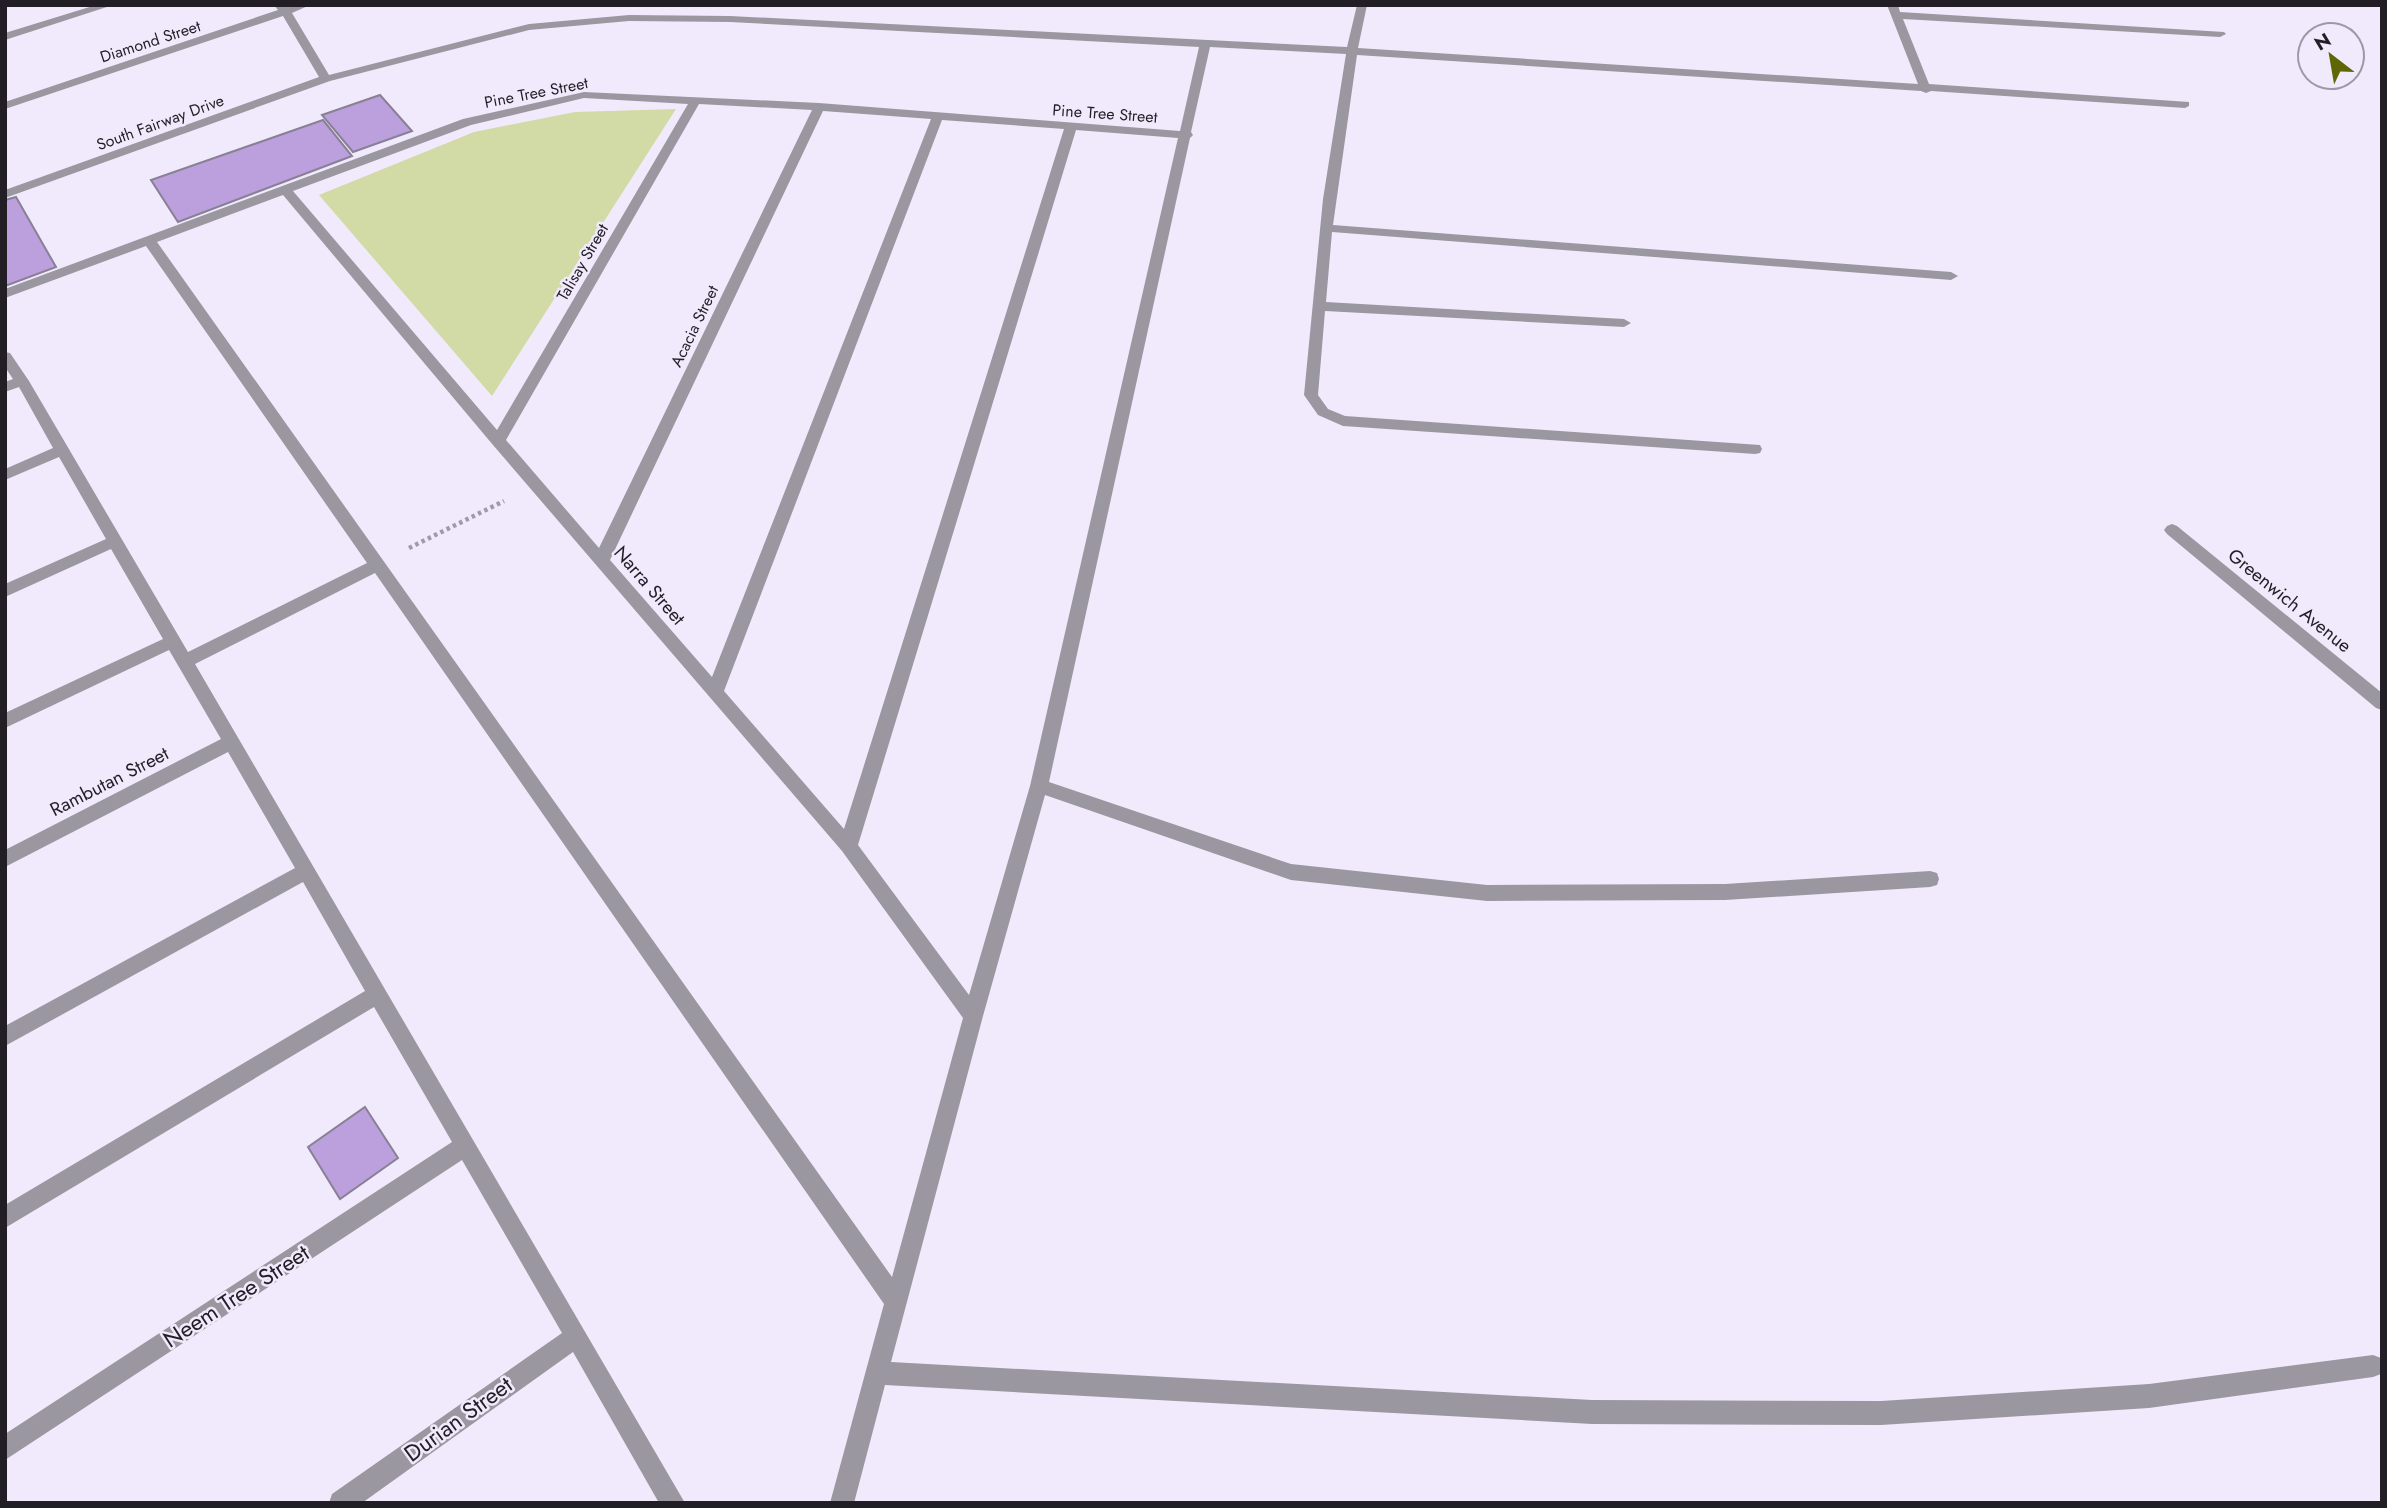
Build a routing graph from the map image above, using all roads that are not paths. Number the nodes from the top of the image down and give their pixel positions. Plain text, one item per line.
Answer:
1 (108, 5) edge
2 (305, 5) edge
3 (1362, 5) edge
4 (282, 9) edge
5 (1894, 10) edge
6 (2220, 34) dead end
7 (5, 37) edge
8 (1205, 44) junction
9 (1351, 51) junction
10 (326, 79) junction
11 (1927, 90) junction
12 (695, 101) junction
13 (2185, 104) dead end
14 (5, 106) edge
15 (819, 107) junction
16 (938, 116) junction
17 (1071, 126) junction
18 (1187, 135) junction
19 (286, 190) junction
20 (5, 194) edge
21 (1326, 228) junction
22 (150, 242) junction
23 (1951, 276) dead end
24 (5, 295) edge
25 (1319, 306) junction
26 (1624, 323) dead end
27 (5, 356) edge
28 (14, 384) edge
29 (498, 441) junction
30 (1755, 449) dead end
31 (62, 450) junction
32 (5, 475) edge
33 (2172, 530) dead end
34 (115, 541) junction
35 (601, 561) junction
36 (377, 565) junction
37 (5, 591) edge
38 (173, 641) junction
39 (185, 661) junction
40 (715, 692) junction
41 (2379, 697) edge
42 (5, 721) edge
43 (231, 742) junction
44 (1039, 786) junction
45 (848, 846) junction
46 (5, 859) edge
47 (306, 871) junction
48 (1930, 879) dead end
49 (378, 995) junction
50 (973, 1016) junction
51 (5, 1037) edge
52 (466, 1145) junction
53 (5, 1217) edge
54 (895, 1300) junction
55 (576, 1336) junction
56 (2373, 1366) dead end
57 (876, 1373) junction
58 (5, 1448) edge
59 (341, 1503) edge
60 (673, 1503) edge
61 (842, 1503) edge

1 - 7 street
2 - 4 street, Diamond Street
3 - 9 street
4 - 10 street
4 - 14 street, Diamond Street
5 - 6 street
5 - 11 street
8 - 9 street, South Fairway Drive
8 - 10 street, South Fairway Drive
8 - 18 street
9 - 11 street, South Fairway Drive
9 - 21 street
10 - 20 street, South Fairway Drive
11 - 13 street, South Fairway Drive
12 - 15 street, Pine Tree Street
12 - 19 street, Pine Tree Street
12 - 29 street, Talisay Street
15 - 16 street, Pine Tree Street
15 - 35 street, Acacia Street
16 - 17 street, Pine Tree Street
16 - 40 street
17 - 18 street, Pine Tree Street
17 - 45 street
18 - 44 street
19 - 22 street, Pine Tree Street
19 - 29 street, Narra Street
21 - 23 street
21 - 25 street
22 - 24 street, Pine Tree Street
22 - 36 street
25 - 26 street
25 - 30 street
27 - 28 street
28 - 31 street
29 - 35 street, Narra Street
31 - 32 street
31 - 34 street
33 - 41 street, Greenwich Avenue
34 - 37 street
34 - 38 street
35 - 40 street, Narra Street
36 - 39 street
36 - 54 street
38 - 39 street
38 - 42 street
39 - 43 street
40 - 45 street, Narra Street
43 - 46 street, Rambutan Street
43 - 47 street
44 - 48 street
44 - 50 street
45 - 50 street, Narra Street
47 - 49 street
47 - 51 street
49 - 52 street
49 - 53 street
50 - 54 street
52 - 55 street
52 - 58 street, Neem Tree Street
54 - 57 street
55 - 59 street, Durian Street
55 - 60 street
56 - 57 street
57 - 61 street

